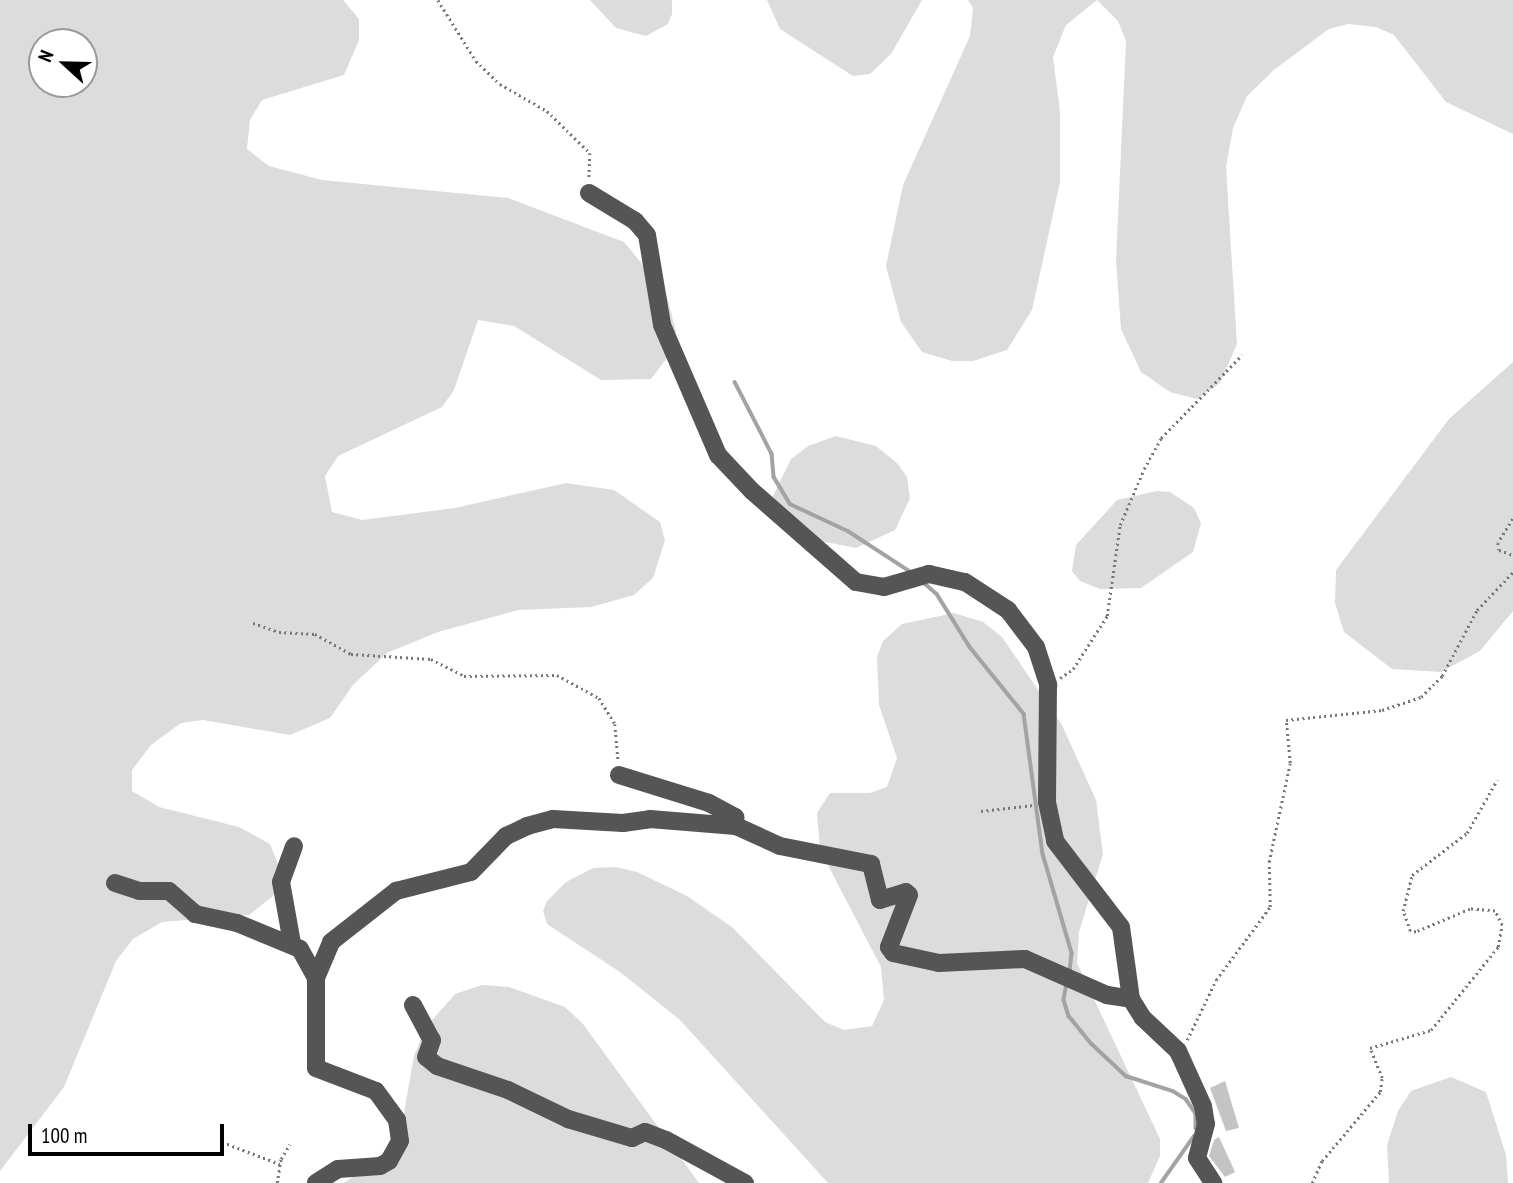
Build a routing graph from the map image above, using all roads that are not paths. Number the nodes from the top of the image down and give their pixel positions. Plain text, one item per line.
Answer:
1 (589, 193) road end
2 (619, 775) road end
3 (736, 826) junction
4 (294, 846) dead end
5 (115, 883) dead end
6 (292, 943) junction
7 (316, 978) junction
8 (1131, 999) junction
9 (413, 1005) dead end
10 (316, 1183) edge
11 (745, 1183) edge
12 (1213, 1183) edge

1 - 8 street
2 - 3 street
3 - 7 street
3 - 8 street
4 - 6 street
5 - 6 street
6 - 7 street
7 - 10 street
8 - 12 street
9 - 11 street

